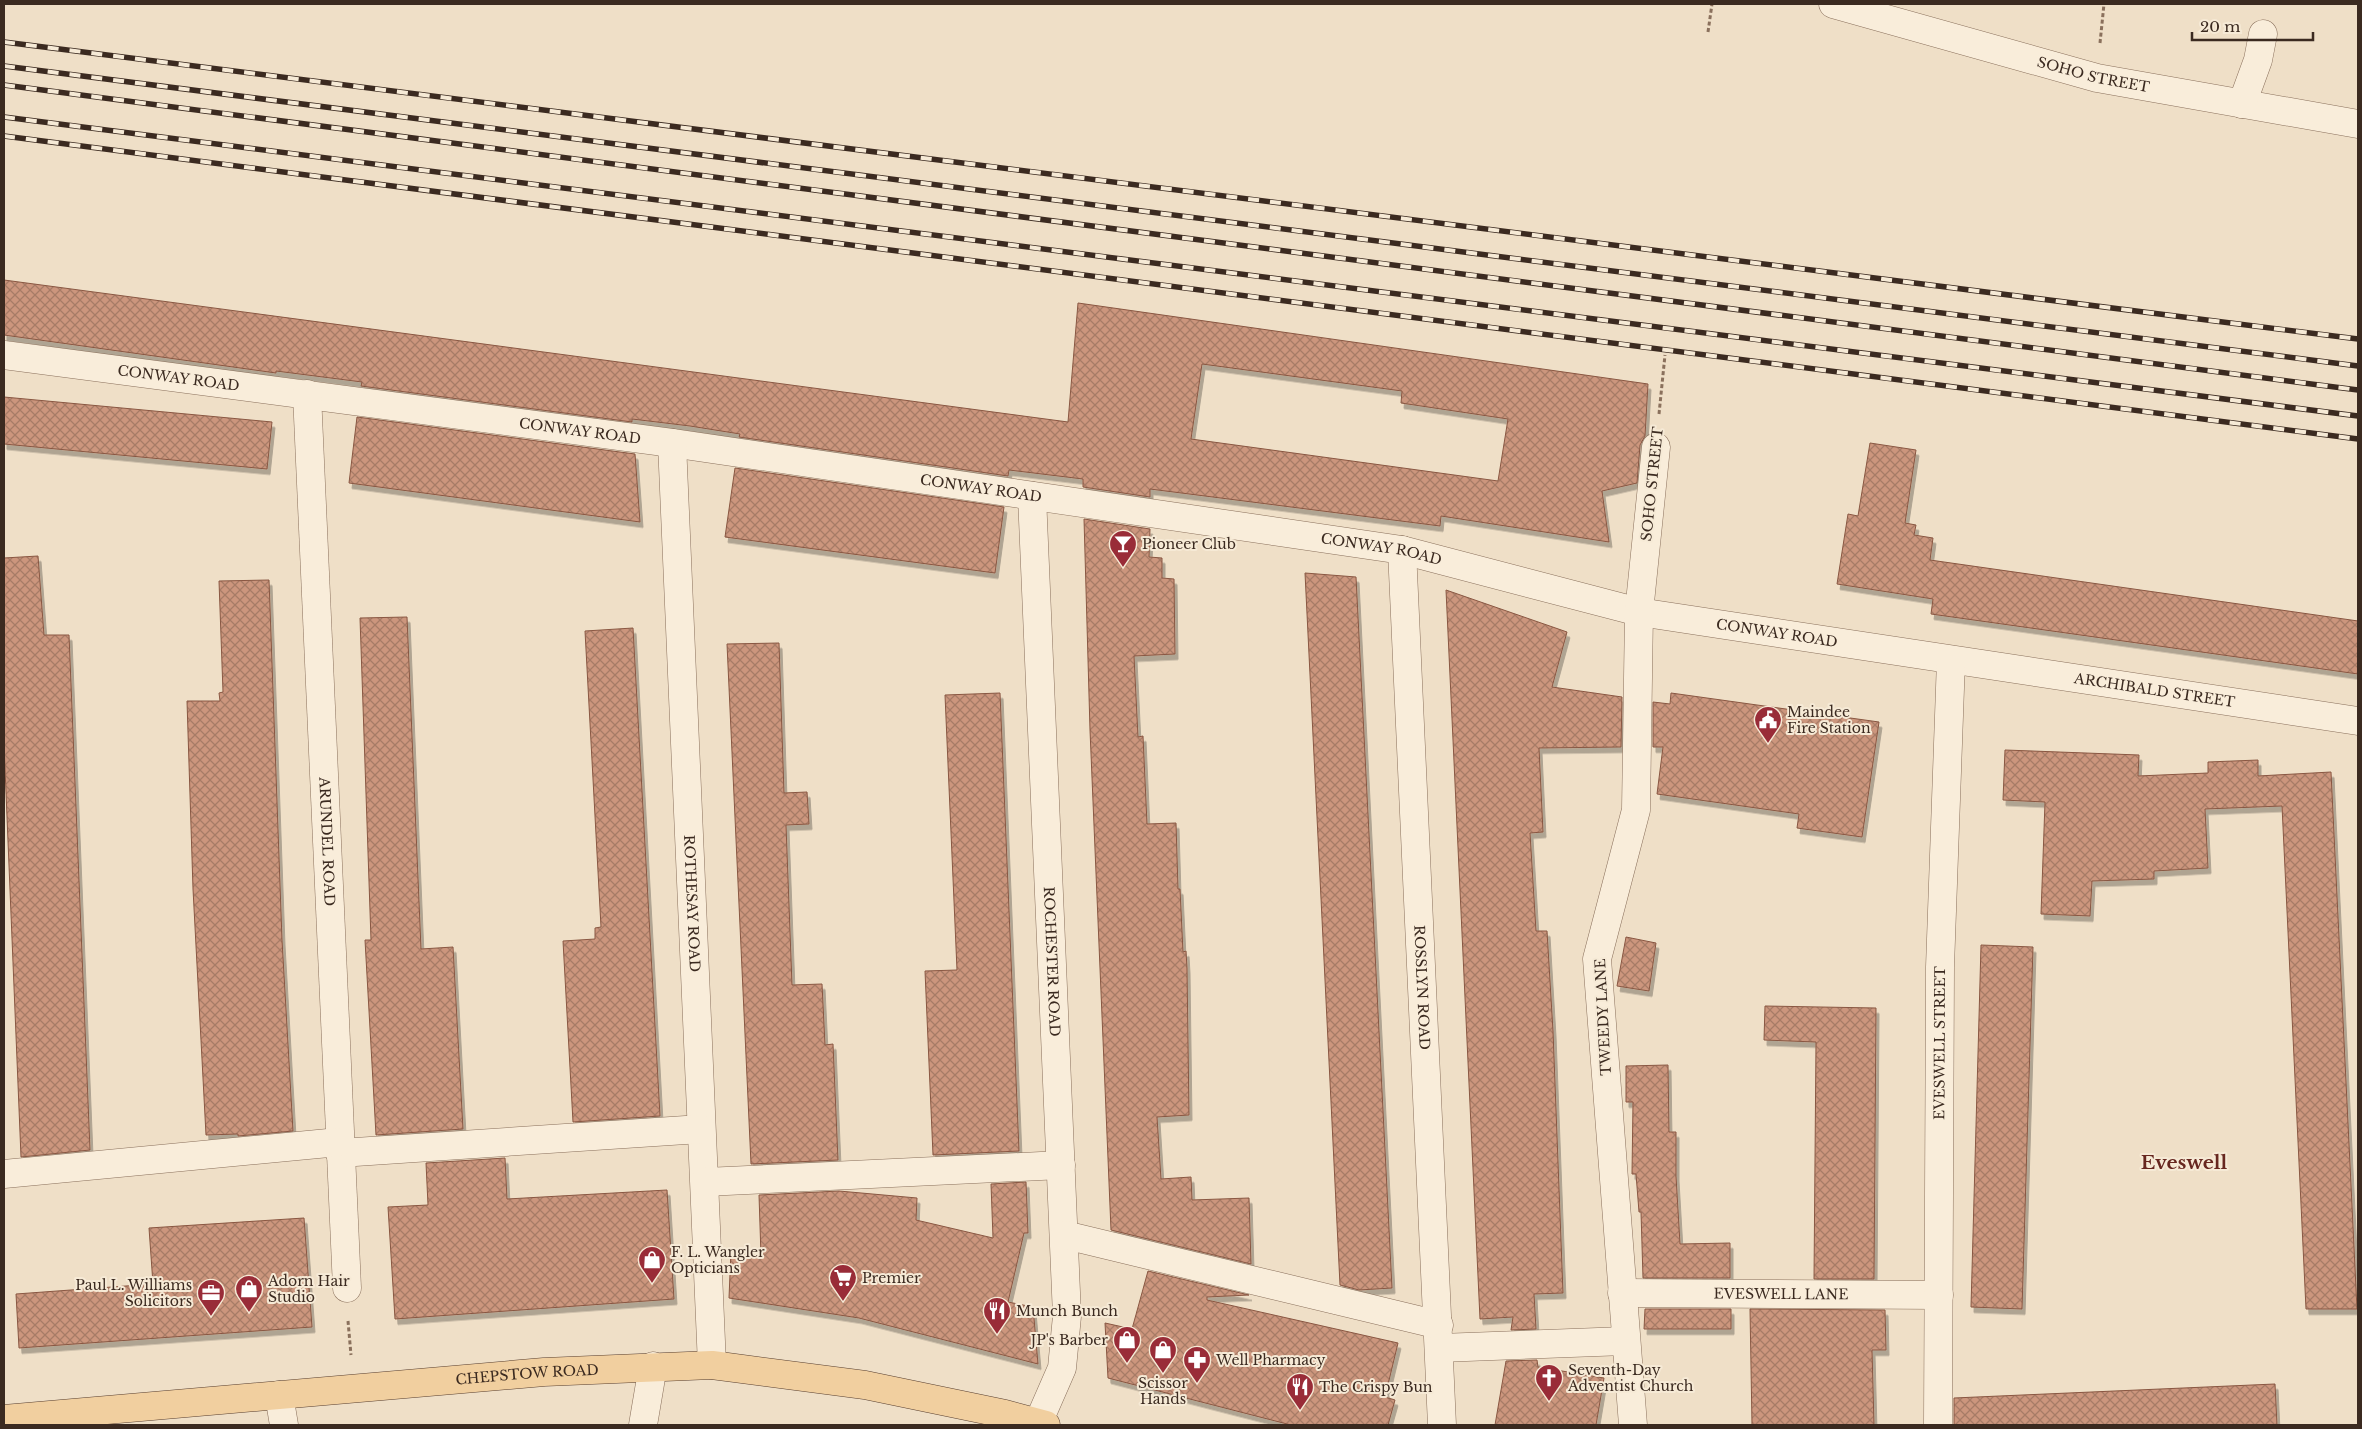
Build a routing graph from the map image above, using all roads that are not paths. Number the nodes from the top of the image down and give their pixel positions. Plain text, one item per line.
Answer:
1 (1833, 4) edge
2 (2264, 34) dead end
3 (2242, 104) junction
4 (2358, 124) edge
5 (4, 355) edge
6 (307, 394) junction
7 (672, 443) junction
8 (1656, 447) road end
9 (1032, 496) junction
10 (1402, 550) junction
11 (1639, 612) junction
12 (1951, 660) junction
13 (2358, 721) edge
14 (701, 1129) junction
15 (340, 1147) junction
16 (1061, 1165) junction
17 (4, 1174) edge
18 (705, 1182) junction
19 (1065, 1235) junction
20 (346, 1288) dead end
21 (1622, 1293) junction
22 (1939, 1295) junction
23 (1439, 1336) junction
24 (1625, 1341) junction
25 (712, 1365) junction
26 (653, 1366) junction
27 (279, 1395) junction
28 (4, 1419) edge
29 (1004, 1420) edge
30 (1042, 1424) edge
31 (1633, 1424) edge
32 (284, 1425) edge
33 (643, 1425) edge
34 (1442, 1425) edge
35 (1938, 1425) edge

1 - 3 street, SOHO STREET
2 - 3 street
3 - 4 street, SOHO STREET
5 - 6 street, CONWAY ROAD
6 - 7 street, CONWAY ROAD
6 - 15 street, ARUNDEL ROAD
7 - 9 street, CONWAY ROAD
7 - 14 street, ROTHESAY ROAD
8 - 11 street, SOHO STREET
9 - 10 street, CONWAY ROAD
9 - 16 street, ROCHESTER ROAD
10 - 11 street, CONWAY ROAD
10 - 23 street, ROSSLYN ROAD
11 - 12 street, CONWAY ROAD
11 - 21 street, TWEEDY LANE
12 - 13 street, ARCHIBALD STREET
12 - 22 street, EVESWELL STREET
14 - 15 street
14 - 18 street, ROTHESAY ROAD
15 - 17 street
15 - 20 street, ARUNDEL ROAD
16 - 18 street
16 - 19 street, ROCHESTER ROAD
18 - 25 street, ROTHESAY ROAD
19 - 23 street
19 - 30 street, ROCHESTER ROAD
21 - 22 street, EVESWELL LANE
21 - 24 street, TWEEDY LANE
22 - 35 street, EVESWELL STREET
23 - 24 street
23 - 34 street, ROSSLYN ROAD
24 - 31 street, TWEEDY LANE
25 - 26 main road, CHEPSTOW ROAD
25 - 29 main road, CHEPSTOW ROAD
26 - 27 main road, CHEPSTOW ROAD
26 - 33 street
27 - 28 main road, CHEPSTOW ROAD
27 - 32 street
29 - 30 main road, CHEPSTOW ROAD

